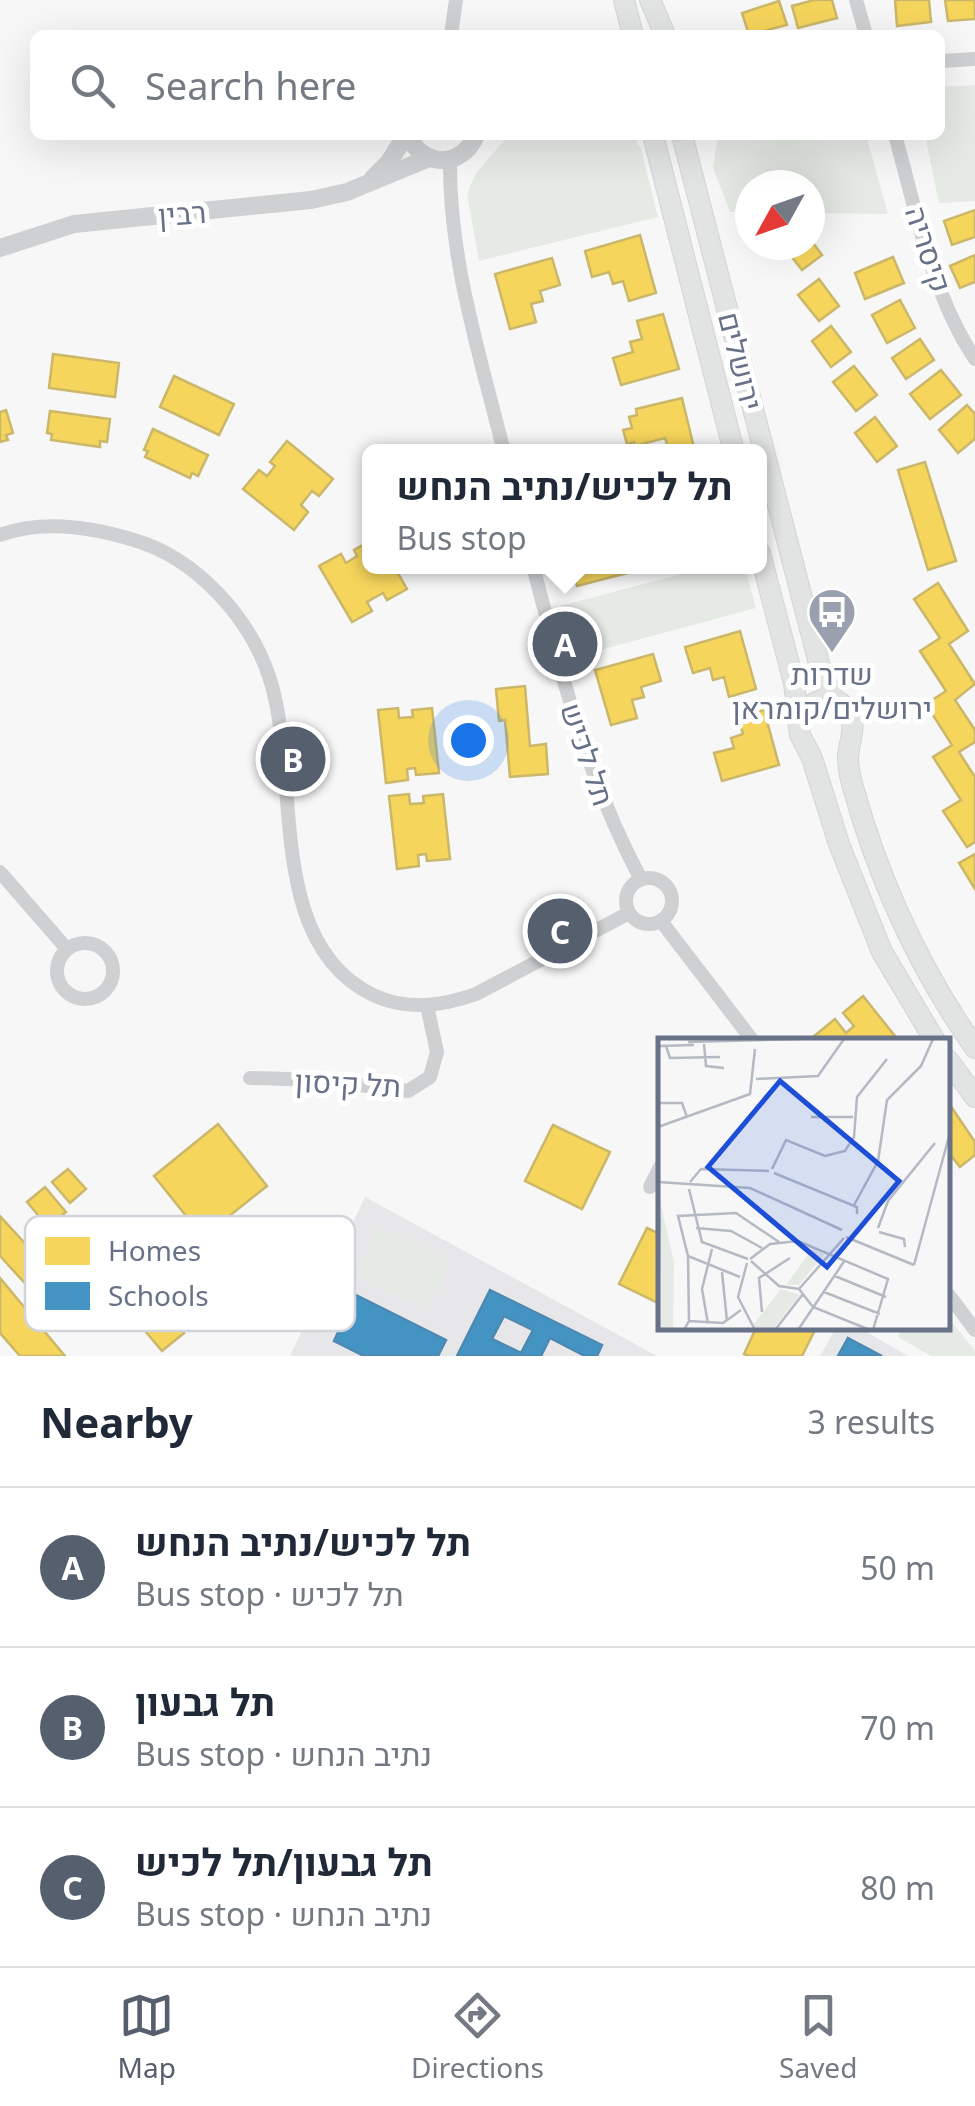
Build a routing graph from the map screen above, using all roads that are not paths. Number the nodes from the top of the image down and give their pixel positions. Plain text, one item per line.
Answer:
1 (456, 0) edge
2 (624, 0) edge
3 (650, 0) edge
4 (856, 0) edge
5 (452, 30) edge
6 (632, 30) edge
7 (663, 30) edge
8 (865, 30) edge
9 (975, 60) edge
10 (945, 62) edge
11 (404, 140) edge
12 (410, 140) edge
13 (474, 140) edge
14 (654, 140) edge
15 (683, 140) edge
16 (896, 140) edge
17 (428, 158) junction
18 (450, 160) junction
19 (365, 185) junction
20 (0, 248) edge
21 (975, 359) edge
22 (502, 444) edge
23 (732, 444) edge
24 (762, 444) edge
25 (767, 463) edge
26 (0, 534) edge
27 (535, 574) edge
28 (765, 574) edge
29 (836, 701) junction
30 (800, 717) junction
31 (850, 738) junction
32 (804, 743) junction
33 (0, 872) edge
34 (640, 879) junction
35 (629, 912) junction
36 (661, 921) junction
37 (66, 949) junction
38 (428, 1006) junction
39 (751, 1038) edge
40 (932, 1038) edge
41 (975, 1048) edge
42 (950, 1063) edge
43 (250, 1078) dead end
44 (975, 1098) edge
45 (658, 1172) edge
46 (650, 1186) dead end
47 (950, 1297) edge
48 (975, 1330) edge

1 - 5 street
2 - 6 main road
3 - 7 main road
4 - 8 street
9 - 10 street
11 - 19 street
12 - 17 street
13 - 18 street
14 - 23 main road, ירושלים
15 - 24 main road, ירושלים
16 - 21 street, קיסריה
17 - 18 street
17 - 19 street, רבין
18 - 22 street
19 - 20 street, רבין
25 - 29 main road, ירושלים
26 - 38 street
27 - 34 street, תל לכיש
28 - 30 main road
29 - 30 main road
29 - 31 main road
30 - 32 main road
31 - 32 main road
31 - 41 main road
32 - 40 main road
33 - 37 street
34 - 35 street
34 - 36 street
35 - 36 street
35 - 38 street
36 - 39 street
37 - 37 street
38 - 43 street, תל קיסון
42 - 44 main road
45 - 46 street
47 - 48 street

